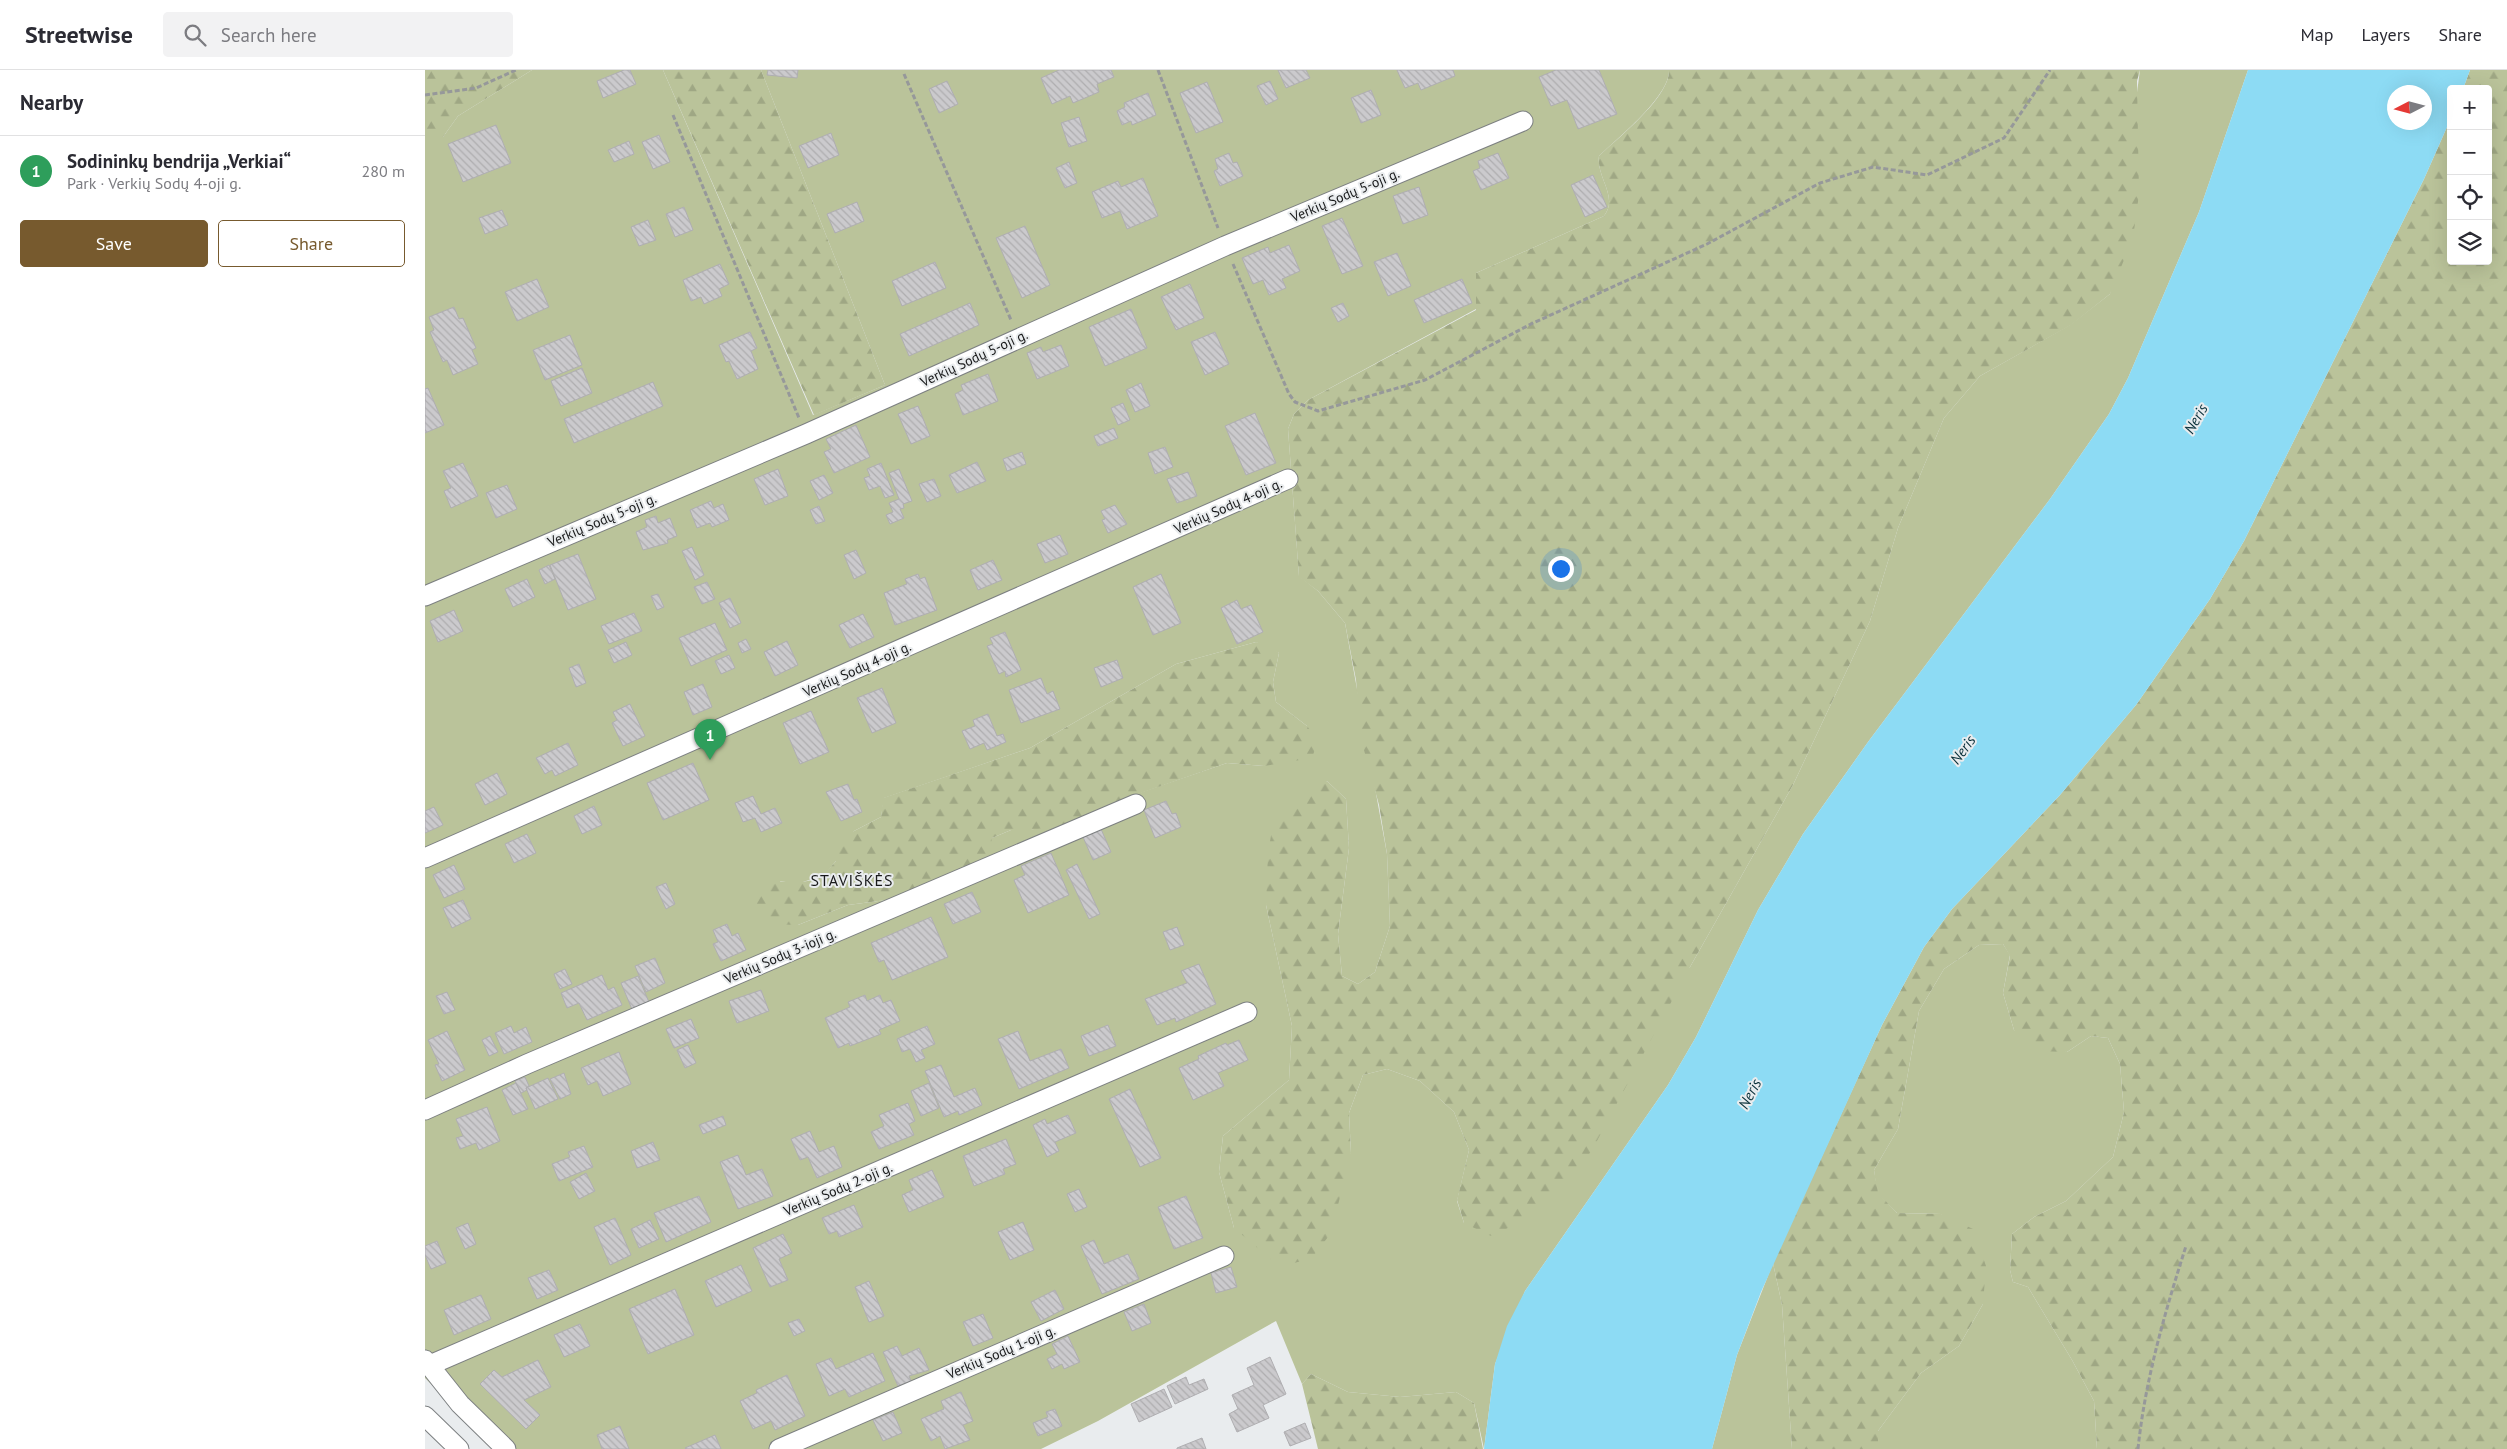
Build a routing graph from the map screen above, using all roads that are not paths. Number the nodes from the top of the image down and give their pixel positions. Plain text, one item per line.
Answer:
1 (1523, 121) dead end
2 (1288, 479) dead end
3 (425, 596) edge
4 (1136, 804) dead end
5 (425, 858) edge
6 (1247, 1012) dead end
7 (425, 1110) edge
8 (1224, 1256) dead end
9 (427, 1363) edge
10 (425, 1416) edge
11 (459, 1449) edge
12 (506, 1449) edge
13 (779, 1449) edge

1 - 3 street, Verkių Sodų 5-oji g.
2 - 5 street, Verkių Sodų 4-oji g.
4 - 7 street, Verkių Sodų 3-ioji g.
6 - 9 street, Verkių Sodų 2-oji g.
8 - 13 street, Verkių Sodų 1-oji g.
9 - 12 street
10 - 11 street

